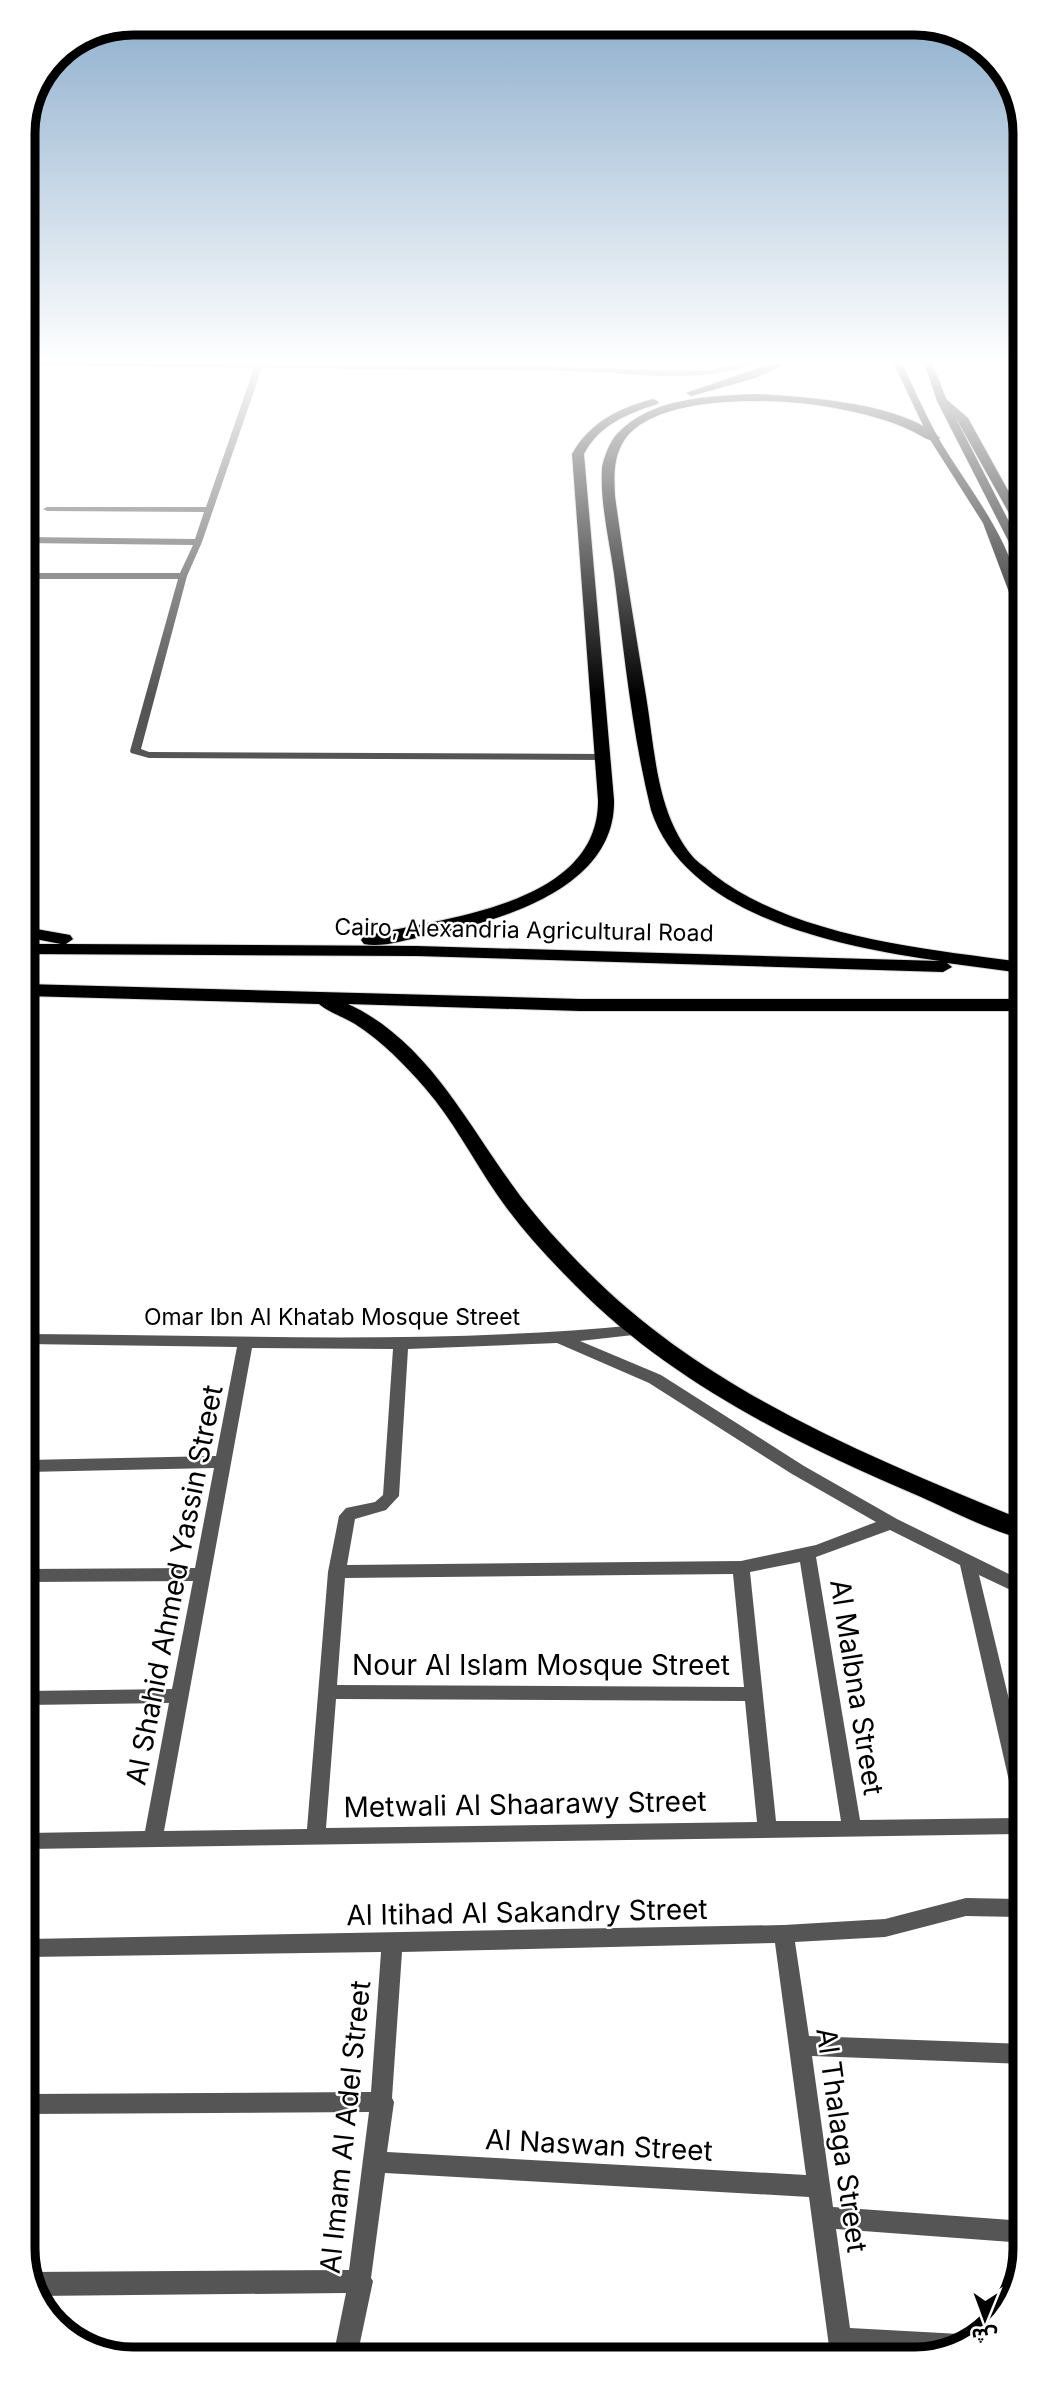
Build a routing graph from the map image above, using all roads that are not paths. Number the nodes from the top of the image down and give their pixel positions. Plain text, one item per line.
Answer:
1 (222, 473) edge
2 (578, 473) edge
3 (608, 473) edge
4 (956, 473) edge
5 (979, 473) edge
6 (993, 473) edge
7 (47, 509) dead end
8 (1013, 509) edge
9 (209, 510) junction
10 (35, 540) edge
11 (1013, 540) edge
12 (198, 542) junction
13 (35, 576) edge
14 (183, 576) junction
15 (1013, 587) edge
16 (612, 651) junction
17 (604, 757) junction
18 (35, 934) edge
19 (35, 949) edge
20 (117, 949) junction
21 (287, 949) junction
22 (1013, 968) edge
23 (1013, 970) edge
24 (35, 989) edge
25 (96, 991) junction
26 (312, 997) junction
27 (35, 998) edge
28 (1013, 1005) edge
29 (637, 1329) junction
30 (35, 1339) edge
31 (560, 1339) junction
32 (246, 1341) junction
33 (401, 1342) junction
34 (223, 1462) junction
35 (35, 1466) edge
36 (891, 1523) junction
37 (1013, 1526) edge
38 (807, 1555) junction
39 (968, 1563) junction
40 (741, 1567) junction
41 (337, 1572) junction
42 (35, 1574) edge
43 (202, 1574) junction
44 (1013, 1584) edge
45 (328, 1692) junction
46 (754, 1694) junction
47 (180, 1696) junction
48 (35, 1698) edge
49 (1013, 1756) edge
50 (1013, 1826) edge
51 (767, 1829) junction
52 (852, 1829) junction
53 (316, 1835) junction
54 (153, 1838) junction
55 (35, 1841) edge
56 (1013, 1908) edge
57 (785, 1934) junction
58 (392, 1943) junction
59 (35, 1948) edge
60 (799, 2046) junction
61 (1013, 2054) edge
62 (383, 2102) junction
63 (35, 2104) edge
64 (377, 2162) junction
65 (818, 2187) junction
66 (822, 2217) junction
67 (1013, 2231) edge
68 (361, 2281) junction
69 (41, 2284) edge
70 (921, 2346) edge
71 (347, 2347) edge
72 (841, 2347) edge

1 - 9 street
2 - 16 highway
3 - 16 highway
4 - 15 main road
5 - 11 main road
6 - 8 highway
7 - 9 street
9 - 12 street
10 - 12 street
12 - 14 street
13 - 14 street
14 - 17 street
16 - 17 highway
16 - 22 highway
17 - 21 highway
18 - 20 highway
19 - 20 highway, Cairo, Alexandria Agricultural Road
20 - 21 highway, Cairo, Alexandria Agricultural Road
21 - 23 highway, Cairo, Alexandria Agricultural Road
24 - 25 highway
25 - 26 highway
25 - 27 highway
26 - 28 highway
26 - 29 highway
29 - 31 street, Omar Ibn Al Khatab Mosque Street
29 - 37 highway
30 - 32 street, Omar Ibn Al Khatab Mosque Street
31 - 33 street, Omar Ibn Al Khatab Mosque Street
31 - 36 street
32 - 33 street, Omar Ibn Al Khatab Mosque Street
32 - 34 street, Al Shahid Ahmed Yassin Street
33 - 41 street
34 - 35 street
34 - 43 street, Al Shahid Ahmed Yassin Street
36 - 38 street
36 - 39 street
38 - 40 street
38 - 52 street, Al Malbna Street
39 - 44 street
39 - 49 street
40 - 41 street
40 - 46 street
41 - 45 street
42 - 43 street
43 - 47 street, Al Shahid Ahmed Yassin Street
45 - 46 street, Nour Al Islam Mosque Street
45 - 53 street
46 - 51 street
47 - 48 street
47 - 54 street, Al Shahid Ahmed Yassin Street
50 - 52 street, Metwali Al Shaarawy Street
51 - 52 street, Metwali Al Shaarawy Street
51 - 53 street, Metwali Al Shaarawy Street
53 - 54 street, Metwali Al Shaarawy Street
54 - 55 street, Metwali Al Shaarawy Street
56 - 57 street, Al Itihad Al Sakandry Street
57 - 58 street, Al Itihad Al Sakandry Street
57 - 60 street, Al Thalaga Street
58 - 59 street, Al Itihad Al Sakandry Street
58 - 62 street, Al Imam Al Adel Street
60 - 61 street
60 - 65 street, Al Thalaga Street
62 - 63 street
62 - 64 street, Al Imam Al Adel Street
64 - 65 street, Al Naswan Street
64 - 68 street, Al Imam Al Adel Street
65 - 66 street, Al Thalaga Street
66 - 67 street
66 - 72 street, Al Thalaga Street
68 - 69 street
68 - 71 street, Al Imam Al Adel Street
70 - 72 street

